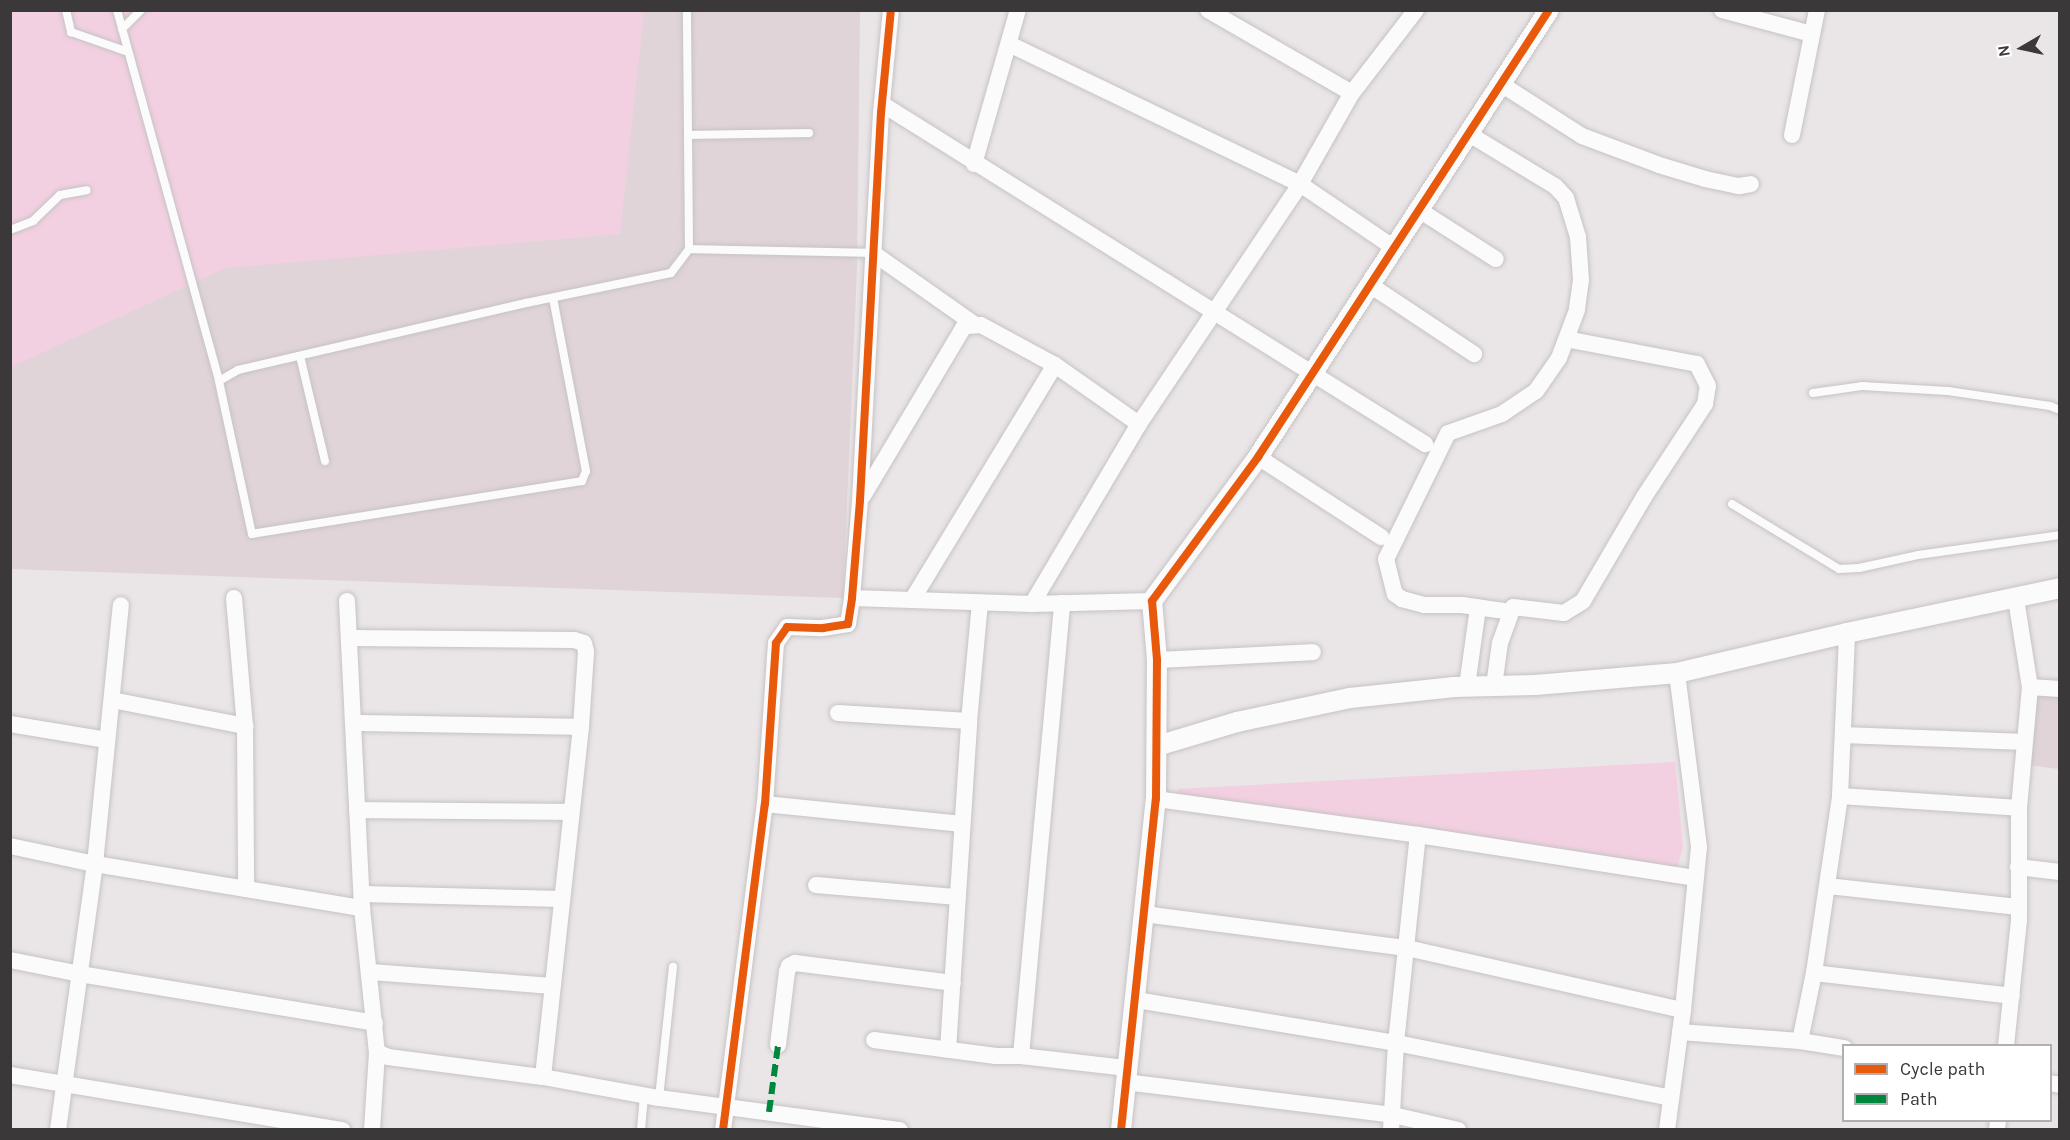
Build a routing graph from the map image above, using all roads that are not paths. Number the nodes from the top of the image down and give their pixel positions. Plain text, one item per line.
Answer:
1 (66, 10) edge
2 (117, 10) edge
3 (141, 10) edge
4 (687, 10) edge
5 (891, 10) edge
6 (1018, 10) edge
7 (1208, 10) edge
8 (1416, 10) edge
9 (1549, 10) edge
10 (1722, 10) edge
11 (1817, 10) edge
12 (122, 28) junction
13 (1812, 34) junction
14 (1009, 44) junction
15 (128, 52) junction
16 (1501, 84) junction
17 (1352, 93) junction
18 (882, 104) junction
19 (809, 133) dead end
20 (1469, 134) junction
21 (688, 135) junction
22 (1792, 135) dead end
23 (974, 165) junction
24 (1300, 184) junction
25 (1751, 184) dead end
26 (87, 190) dead end
27 (1419, 210) junction
28 (10, 230) edge
29 (1394, 248) junction
30 (689, 249) junction
31 (873, 253) junction
32 (1496, 259) dead end
33 (1370, 285) junction
34 (553, 298) junction
35 (1213, 313) junction
36 (974, 324) junction
37 (1566, 339) junction
38 (1474, 354) dead end
39 (300, 356) junction
40 (1055, 365) junction
41 (1311, 375) junction
42 (219, 381) junction
43 (1813, 393) dead end
44 (2060, 410) edge
45 (1139, 424) junction
46 (1425, 444) dead end
47 (1258, 457) junction
48 (325, 462) dead end
49 (860, 500) junction
50 (1732, 504) dead end
51 (2060, 535) edge
52 (1381, 537) dead end
53 (2060, 588) edge
54 (234, 598) dead end
55 (852, 598) junction
56 (2016, 599) junction
57 (912, 600) junction
58 (347, 601) dead end
59 (1152, 601) junction
60 (980, 603) junction
61 (1062, 603) junction
62 (1032, 604) junction
63 (121, 605) dead end
64 (1478, 608) junction
65 (1510, 612) junction
66 (1846, 633) junction
67 (350, 638) junction
68 (1313, 652) dead end
69 (1157, 660) junction
70 (1677, 673) junction
71 (1467, 686) junction
72 (1494, 686) junction
73 (2030, 687) junction
74 (2060, 689) edge
75 (112, 700) junction
76 (838, 713) dead end
77 (969, 721) junction
78 (354, 723) junction
79 (10, 724) edge
80 (245, 726) junction
81 (581, 727) junction
82 (1843, 735) junction
83 (108, 740) junction
84 (2025, 742) junction
85 (1156, 746) junction
86 (1840, 796) junction
87 (1156, 799) junction
88 (765, 804) junction
89 (2019, 808) junction
90 (357, 810) junction
91 (572, 812) junction
92 (962, 824) junction
93 (1418, 835) junction
94 (10, 846) edge
95 (95, 864) junction
96 (2018, 867) junction
97 (2060, 872) edge
98 (1695, 878) junction
99 (816, 885) dead end
100 (1828, 886) junction
101 (246, 889) junction
102 (957, 897) junction
103 (562, 899) junction
104 (362, 901) junction
105 (2019, 907) junction
106 (1144, 914) junction
107 (1407, 948) junction
108 (10, 960) edge
109 (673, 967) dead end
110 (371, 972) junction
111 (1814, 973) junction
112 (80, 974) junction
113 (953, 983) junction
114 (552, 986) junction
115 (2012, 996) junction
116 (1136, 1000) junction
117 (1683, 1010) junction
118 (375, 1023) junction
119 (1680, 1032) junction
120 (874, 1040) dead end
121 (1800, 1041) junction
122 (1396, 1043) junction
123 (2006, 1044) edge
124 (778, 1045) dead end
125 (1842, 1048) edge
126 (948, 1050) junction
127 (378, 1052) junction
128 (1021, 1056) junction
129 (10, 1075) edge
130 (1126, 1075) junction
131 (543, 1077) junction
132 (64, 1084) junction
133 (652, 1096) junction
134 (1671, 1098) junction
135 (726, 1107) junction
136 (1392, 1122) edge
137 (58, 1130) edge
138 (342, 1130) edge
139 (372, 1130) edge
140 (641, 1130) edge
141 (723, 1130) edge
142 (900, 1130) edge
143 (1120, 1130) edge
144 (1458, 1130) edge
145 (1667, 1130) edge

1 - 15 lane
2 - 12 lane
3 - 12 lane
4 - 21 lane
5 - 18 street
6 - 14 street
7 - 17 street
8 - 17 street
9 - 16 street
10 - 13 street
11 - 13 street
12 - 15 lane
13 - 22 street
14 - 23 street
14 - 24 street
15 - 42 lane
16 - 20 street
16 - 25 street
17 - 24 street
18 - 23 street
18 - 31 street
19 - 21 lane
20 - 27 street
20 - 37 street
21 - 30 lane
23 - 35 street
24 - 29 street
24 - 35 street
26 - 28 lane
27 - 29 street
27 - 32 street
29 - 33 street
30 - 31 lane
30 - 34 lane
31 - 36 street
31 - 49 street
33 - 38 street
33 - 41 street
34 - 39 lane
34 - 42 lane
35 - 41 street
35 - 45 street
36 - 40 street
36 - 49 street
37 - 64 street
37 - 65 street
39 - 42 lane
39 - 48 lane
40 - 45 street
40 - 57 street
41 - 46 street
41 - 47 street
43 - 44 lane
45 - 62 street
47 - 52 street
47 - 59 street
49 - 55 street
50 - 51 lane
53 - 56 street
54 - 80 street
55 - 57 street
55 - 88 street
56 - 66 street
56 - 73 street
57 - 60 street
58 - 67 street
59 - 61 street
59 - 69 street
60 - 62 street
60 - 77 street
61 - 62 street
61 - 128 street
63 - 75 street
64 - 65 street
64 - 71 street
65 - 72 street
66 - 70 street
66 - 82 street
67 - 78 street
67 - 81 street
68 - 69 street
69 - 85 street
70 - 72 street
70 - 98 street
71 - 72 street
71 - 85 street
73 - 74 street
73 - 84 street
75 - 80 street
75 - 83 street
76 - 77 street
77 - 92 street
78 - 81 street
78 - 90 street
79 - 83 street
80 - 101 street
81 - 91 street
82 - 84 street
82 - 86 street
83 - 95 street
84 - 89 street
85 - 87 street
86 - 89 street
86 - 100 street
87 - 93 street
87 - 106 street
88 - 92 street
88 - 135 street
89 - 96 street
90 - 91 street
90 - 104 street
91 - 103 street
92 - 102 street
93 - 98 street
93 - 107 street
94 - 95 street
95 - 101 street
95 - 112 street
96 - 97 street
96 - 105 street
98 - 117 street
99 - 102 street
100 - 105 street
100 - 111 street
101 - 104 street
102 - 113 street
103 - 104 street
103 - 114 street
104 - 110 street
105 - 115 street
106 - 107 street
106 - 116 street
107 - 117 street
107 - 122 street
108 - 112 street
109 - 133 lane
110 - 114 street
110 - 118 street
111 - 115 street
111 - 121 street
112 - 118 street
112 - 132 street
113 - 124 street
113 - 126 street
114 - 131 street
115 - 123 street
116 - 122 street
116 - 130 street
117 - 119 street
118 - 127 street
119 - 121 street
119 - 134 street
120 - 126 street
121 - 125 street
122 - 134 street
122 - 136 street
126 - 128 street
127 - 131 street
127 - 139 street
128 - 130 street
129 - 132 street
130 - 136 street
130 - 143 street
131 - 133 street
132 - 137 street
132 - 138 street
133 - 135 street
133 - 140 lane
134 - 145 street
135 - 141 street
135 - 142 street
136 - 144 street

